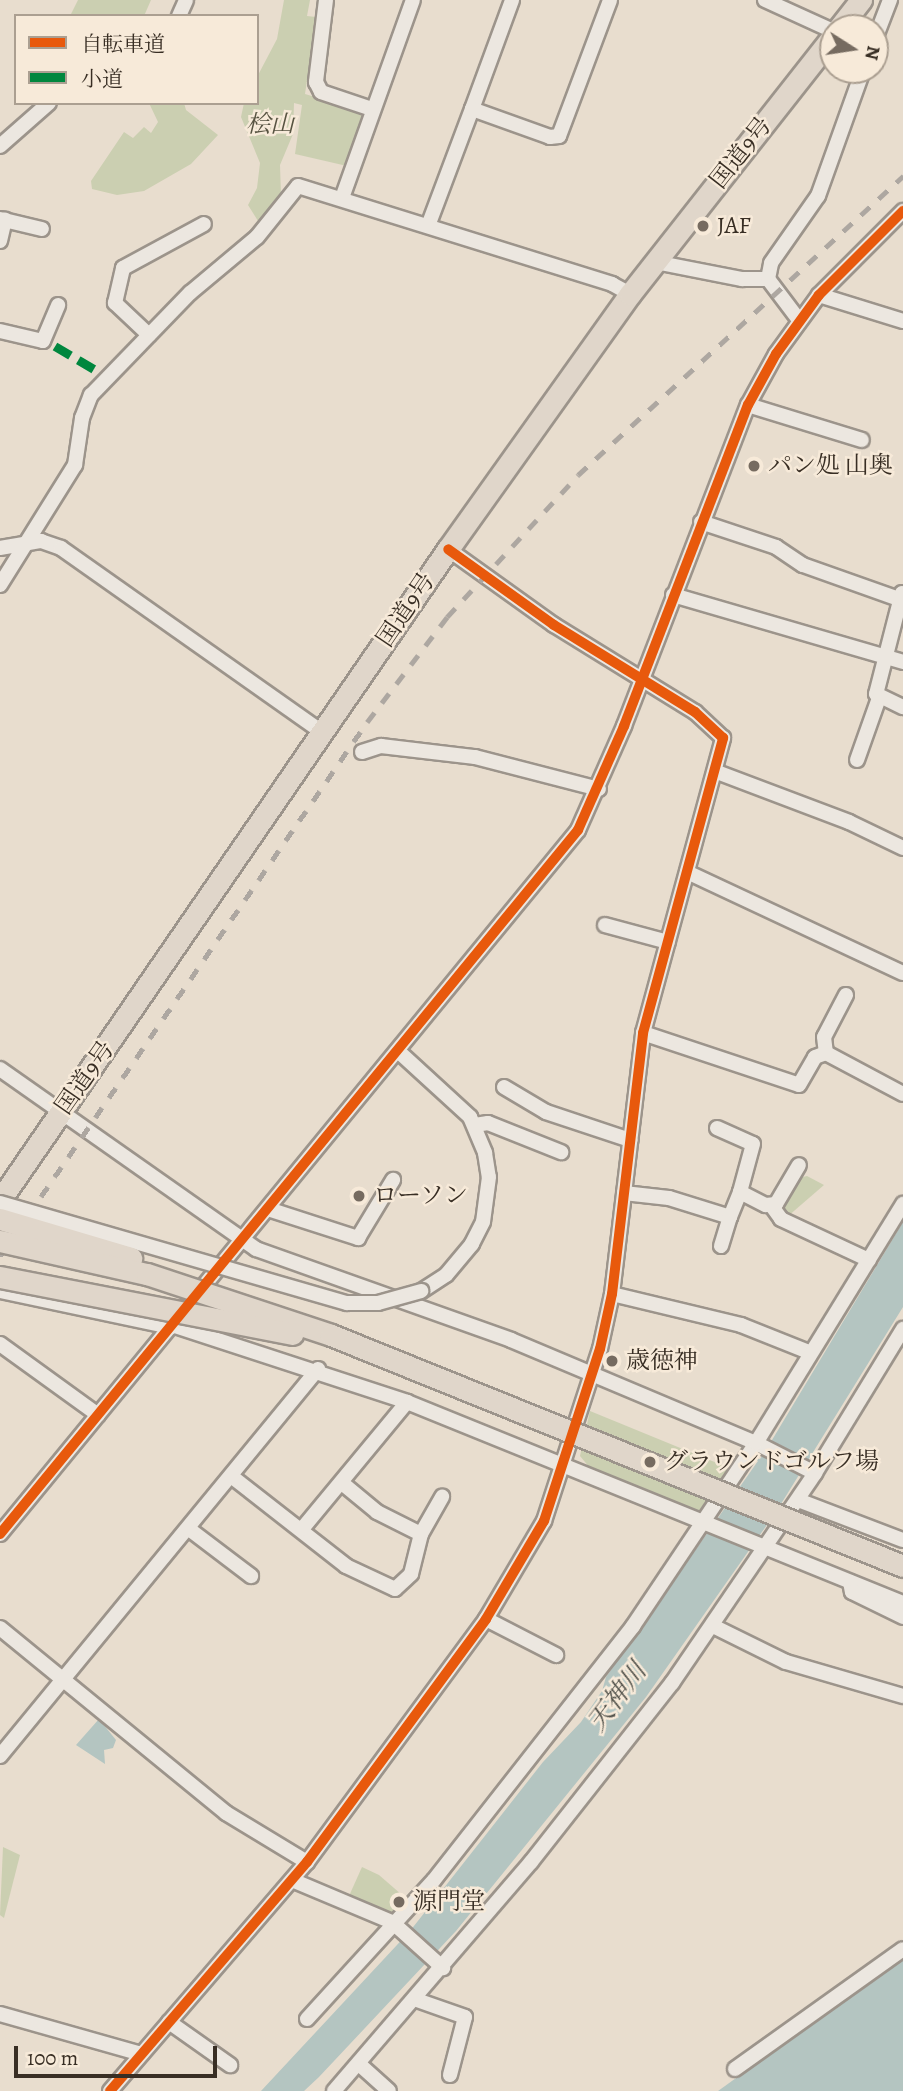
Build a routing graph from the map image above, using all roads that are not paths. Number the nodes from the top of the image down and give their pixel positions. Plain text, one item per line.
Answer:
1 (326, 0) edge
2 (413, 0) edge
3 (512, 0) edge
4 (610, 0) edge
5 (765, 0) edge
6 (861, 0) edge
7 (850, 14) edge
8 (819, 25) edge
9 (819, 54) edge
10 (858, 84) edge
11 (47, 105) edge
12 (372, 109) junction
13 (472, 109) junction
14 (0, 146) edge
15 (342, 198) junction
16 (903, 211) edge
17 (2, 220) edge
18 (204, 224) dead end
19 (428, 226) junction
20 (41, 229) dead end
21 (0, 241) edge
22 (655, 262) junction
23 (768, 279) junction
24 (630, 294) junction
25 (819, 295) junction
26 (58, 305) dead end
27 (799, 320) junction
28 (903, 321) edge
29 (0, 331) edge
30 (149, 335) junction
31 (748, 405) junction
32 (862, 440) dead end
33 (701, 522) junction
34 (28, 543) junction
35 (0, 548) edge
36 (448, 549) junction
37 (0, 585) edge
38 (673, 595) junction
39 (901, 595) edge
40 (885, 658) junction
41 (903, 662) edge
42 (642, 678) junction
43 (879, 698) junction
44 (903, 707) edge
45 (323, 733) junction
46 (362, 752) dead end
47 (857, 760) dead end
48 (717, 772) junction
49 (598, 789) junction
50 (903, 848) edge
51 (687, 872) junction
52 (605, 925) dead end
53 (668, 942) junction
54 (903, 972) edge
55 (846, 995) dead end
56 (643, 1033) junction
57 (398, 1051) junction
58 (826, 1054) junction
59 (0, 1069) edge
60 (504, 1087) dead end
61 (903, 1094) edge
62 (61, 1111) junction
63 (475, 1125) junction
64 (717, 1128) dead end
65 (630, 1140) junction
66 (561, 1152) dead end
67 (799, 1165) dead end
68 (393, 1180) dead end
69 (740, 1192) junction
70 (624, 1193) junction
71 (0, 1201) edge
72 (903, 1204) edge
73 (771, 1205) junction
74 (268, 1209) junction
75 (730, 1217) junction
76 (0, 1219) edge
77 (0, 1241) edge
78 (241, 1241) junction
79 (721, 1246) dead end
80 (869, 1261) junction
81 (147, 1274) junction
82 (0, 1277) edge
83 (0, 1291) edge
84 (612, 1294) junction
85 (172, 1326) junction
86 (903, 1329) edge
87 (0, 1344) edge
88 (811, 1353) junction
89 (318, 1369) junction
90 (432, 1374) junction
91 (593, 1375) junction
92 (407, 1402) junction
93 (98, 1415) junction
94 (758, 1444) junction
95 (566, 1466) junction
96 (812, 1471) junction
97 (231, 1476) junction
98 (342, 1483) junction
99 (442, 1497) dead end
100 (798, 1500) junction
101 (705, 1523) junction
102 (189, 1528) junction
103 (302, 1530) junction
104 (0, 1534) edge
105 (422, 1534) junction
106 (903, 1540) edge
107 (763, 1547) junction
108 (903, 1566) edge
109 (251, 1576) dead end
110 (850, 1582) junction
111 (903, 1603) edge
112 (903, 1617) edge
113 (486, 1619) junction
114 (713, 1626) junction
115 (0, 1628) edge
116 (556, 1655) dead end
117 (64, 1681) junction
118 (903, 1696) edge
119 (0, 1756) edge
120 (307, 1862) junction
121 (292, 1880) junction
122 (394, 1924) junction
123 (903, 1949) edge
124 (442, 1967) junction
125 (414, 1999) junction
126 (0, 2014) edge
127 (307, 2019) dead end
128 (169, 2022) junction
129 (141, 2054) junction
130 (359, 2064) junction
131 (230, 2065) dead end
132 (735, 2069) dead end
133 (450, 2075) dead end
134 (110, 2091) edge
135 (334, 2091) edge
136 (389, 2091) edge

1 - 12 street
2 - 12 street
3 - 13 street
4 - 13 street
5 - 8 street
6 - 7 highway
9 - 22 highway, 国道9号
10 - 23 street
11 - 14 street
12 - 15 street
13 - 19 street
15 - 19 street
15 - 30 street
16 - 25 street
17 - 20 street
17 - 21 street
18 - 30 street
19 - 24 street
22 - 23 street
22 - 24 highway, 国道9号
23 - 27 street
24 - 36 highway, 国道9号
25 - 27 street
25 - 28 street
26 - 29 street
27 - 31 street
30 - 34 street
31 - 32 street
31 - 33 street
33 - 38 street
33 - 39 street
34 - 35 street
34 - 37 street
34 - 45 street
36 - 42 street
36 - 45 highway, 国道9号
38 - 40 street
38 - 42 street
39 - 40 street
40 - 41 street
40 - 43 street
42 - 48 street
42 - 49 street
43 - 44 street
43 - 47 street
45 - 62 highway, 国道9号
46 - 49 street
48 - 50 street
48 - 51 street
49 - 57 street
51 - 53 street
51 - 54 street
52 - 53 street
53 - 56 street
55 - 58 street
56 - 58 street
56 - 65 street
57 - 63 street
57 - 74 street
58 - 61 street
59 - 62 street
60 - 65 street
62 - 71 highway, 国道9号
62 - 78 street
63 - 66 street
63 - 71 street, bridge
64 - 69 street
65 - 70 street
67 - 73 street
68 - 74 street
69 - 73 street
69 - 75 street
70 - 75 street
70 - 84 street
72 - 80 street
73 - 80 street
74 - 78 street
75 - 79 street
76 - 81 highway, bridge
77 - 81 highway, bridge
78 - 85 street
78 - 91 street
80 - 88 street
81 - 90 highway, bridge
82 - 90 highway, bridge
83 - 85 street
84 - 88 street
84 - 91 street
85 - 89 street
85 - 93 street
86 - 96 street
87 - 93 street
88 - 94 street
89 - 92 street
89 - 97 street
90 - 108 highway, bridge
91 - 94 street
91 - 95 street
92 - 95 street
92 - 98 street
93 - 104 street
94 - 96 street
94 - 101 street
95 - 101 street
95 - 113 street
96 - 100 street
97 - 102 street
97 - 103 street
98 - 103 street
98 - 105 street
99 - 105 street
100 - 106 street
100 - 107 street
101 - 107 street
101 - 122 street
102 - 109 street
102 - 117 street
103 - 105 street
107 - 110 street
107 - 114 street
110 - 111 street
110 - 112 street
113 - 116 street
113 - 120 street
114 - 118 street
114 - 124 street
115 - 117 street
117 - 119 street
117 - 120 street
120 - 121 street
121 - 122 street
121 - 128 street
122 - 124 street
122 - 127 street
123 - 132 street
124 - 125 street
125 - 130 street
125 - 133 street
126 - 129 street
128 - 129 street
128 - 131 street
129 - 134 street
130 - 135 street
130 - 136 street

